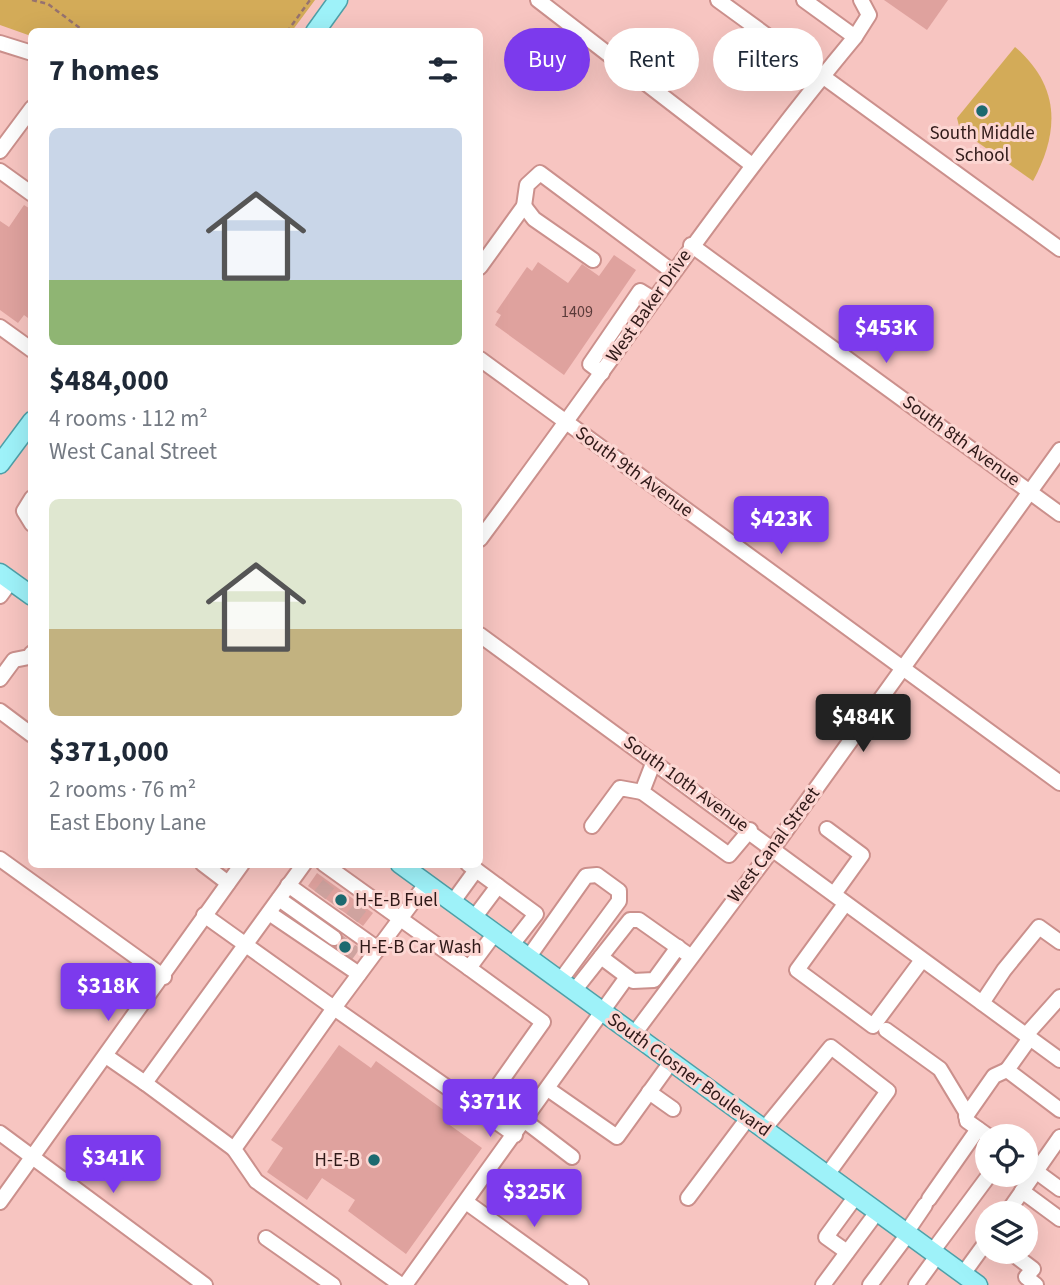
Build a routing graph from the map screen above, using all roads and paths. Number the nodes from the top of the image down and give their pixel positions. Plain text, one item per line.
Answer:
1 (32, 0) edge
2 (310, 0) edge
3 (338, 0) edge
4 (538, 0) edge
5 (718, 0) edge
6 (804, 0) edge
7 (860, 0) edge
8 (80, 28) edge
9 (290, 28) edge
10 (318, 28) edge
11 (757, 28) edge
12 (855, 37) junction
13 (0, 43) edge
14 (28, 52) edge
15 (823, 76) joint
16 (811, 91) edge
17 (28, 112) edge
18 (0, 151) edge
19 (752, 165) junction
20 (0, 171) edge
21 (28, 191) edge
22 (524, 206) junction
23 (691, 245) junction
24 (1060, 249) edge
25 (593, 260) dead end
26 (483, 263) edge
27 (673, 272) junction
28 (0, 327) edge
29 (28, 347) edge
30 (483, 361) edge
31 (567, 423) junction
32 (28, 426) edge
33 (1060, 450) edge
34 (0, 464) edge
35 (1030, 492) junction
36 (1060, 514) edge
37 (483, 535) edge
38 (20, 585) edge
39 (0, 596) edge
40 (483, 637) edge
41 (28, 657) edge
42 (905, 668) junction
43 (0, 679) edge
44 (0, 711) edge
45 (28, 732) edge
46 (654, 761) junction
47 (1060, 783) edge
48 (642, 792) junction
49 (592, 826) dead end
50 (827, 829) dead end
51 (750, 830) junction
52 (774, 848) junction
53 (0, 859) edge
54 (208, 868) edge
55 (239, 868) edge
56 (300, 868) edge
57 (327, 868) edge
58 (407, 868) edge
59 (471, 868) edge
60 (473, 868) edge
61 (228, 883) junction
62 (426, 884) junction
63 (288, 885) junction
64 (498, 886) junction
65 (279, 898) junction
66 (839, 899) junction
67 (452, 903) junction
68 (269, 913) junction
69 (204, 915) junction
70 (474, 918) junction
71 (400, 920) junction
72 (495, 933) junction
73 (334, 938) tunnel mouth
74 (1060, 942) edge
75 (245, 944) junction
76 (512, 946) junction
77 (378, 949) junction
78 (684, 951) junction
79 (601, 957) junction
80 (528, 958) junction
81 (922, 960) junction
82 (469, 968) junction
83 (359, 974) junction
84 (627, 977) junction
85 (164, 978) junction
86 (654, 980) junction
87 (567, 986) junction
88 (666, 989) junction
89 (1060, 997) edge
90 (982, 1003) junction
91 (334, 1008) junction
92 (603, 1013) junction
93 (886, 1030) dead end
94 (634, 1034) junction
95 (1028, 1037) junction
96 (106, 1056) junction
97 (1060, 1060) edge
98 (671, 1062) junction
99 (1007, 1070) junction
100 (145, 1083) junction
101 (548, 1089) junction
102 (649, 1093) junction
103 (673, 1110) dead end
104 (1060, 1110) edge
105 (480, 1111) junction
106 (967, 1116) junction
107 (748, 1118) junction
108 (525, 1121) junction
109 (975, 1126) edge
110 (764, 1129) junction
111 (0, 1133) edge
112 (515, 1135) junction
113 (1060, 1137) edge
114 (975, 1142) edge
115 (234, 1149) junction
116 (33, 1157) junction
117 (572, 1157) dead end
118 (1038, 1160) edge
119 (1038, 1172) edge
120 (827, 1175) junction
121 (981, 1187) edge
122 (1024, 1187) edge
123 (1060, 1189) edge
124 (1022, 1191) junction
125 (856, 1196) junction
126 (688, 1198) dead end
127 (1015, 1201) edge
128 (0, 1202) edge
129 (466, 1202) junction
130 (877, 1212) junction
131 (1060, 1219) edge
132 (907, 1233) junction
133 (265, 1238) dead end
134 (847, 1252) junction
135 (935, 1254) junction
136 (1026, 1264) edge
137 (381, 1279) edge
138 (970, 1280) edge
139 (205, 1285) edge
140 (333, 1285) edge
141 (403, 1285) edge
142 (581, 1285) edge
143 (823, 1285) edge
144 (870, 1285) edge
145 (916, 1285) edge
146 (1036, 1285) edge

1 - 8 path
2 - 9 path
3 - 10 main road
4 - 19 street
5 - 11 street
6 - 12 street
7 - 12 street
12 - 15 street, West Baker Drive
13 - 14 street
15 - 24 street
16 - 19 street, West Baker Drive
17 - 18 street
19 - 23 street, West Baker Drive
20 - 21 street
22 - 25 street
22 - 26 street
22 - 27 street
23 - 27 street, West Baker Drive
23 - 35 street, South 8th Avenue
27 - 31 street, West Baker Drive
28 - 29 street
30 - 31 street, South 9th Avenue
31 - 37 street, West Baker Drive
31 - 42 street, South 9th Avenue
32 - 34 main road
33 - 35 street, West Canal Street
35 - 36 street, South 8th Avenue
35 - 42 street, West Canal Street
38 - 39 street
40 - 46 street, South 10th Avenue
41 - 43 street
42 - 47 street, South 9th Avenue
42 - 52 street, West Canal Street
44 - 45 street
46 - 48 street
46 - 51 street, South 10th Avenue
48 - 49 street
48 - 51 street
50 - 66 street
51 - 52 street, South 10th Avenue
52 - 66 street, South 10th Avenue
52 - 78 street, West Canal Street
53 - 85 street
54 - 61 street
55 - 61 street
56 - 63 street
57 - 71 street
58 - 62 main road, South Closner Boulevard
59 - 67 street
60 - 64 street
61 - 69 street
62 - 67 main road, South Closner Boulevard
62 - 71 street
63 - 65 street
63 - 77 street
64 - 70 street
64 - 76 street
65 - 68 street
65 - 73 street
66 - 81 street, South 10th Avenue
66 - 81 street
67 - 70 main road, South Closner Boulevard
68 - 75 street
68 - 83 street
69 - 75 street
69 - 85 street
70 - 72 main road, South Closner Boulevard
71 - 77 street
71 - 82 street
72 - 76 main road, South Closner Boulevard
72 - 82 street
74 - 90 street
75 - 91 street
75 - 100 street
76 - 80 main road, South Closner Boulevard
77 - 83 street
78 - 79 street
78 - 86 street
78 - 88 street, West Canal Street
79 - 84 street
79 - 87 street
80 - 87 main road, South Closner Boulevard
80 - 87 street
81 - 90 street, South 10th Avenue
82 - 105 street
83 - 91 street
84 - 86 street
84 - 92 street
85 - 96 street
86 - 88 street
87 - 92 main road, South Closner Boulevard
88 - 94 street, West Canal Street
89 - 95 street
90 - 95 street, South 10th Avenue
91 - 105 street
91 - 115 street
92 - 94 main road, South Closner Boulevard
92 - 101 street
93 - 106 street
94 - 98 main road, South Closner Boulevard
95 - 97 street, South 10th Avenue
95 - 99 street
96 - 100 street
96 - 116 street
98 - 102 street
98 - 107 main road, South Closner Boulevard
99 - 104 street
99 - 106 street
100 - 115 street
101 - 102 street
101 - 108 street
102 - 103 street
105 - 112 street
106 - 109 street
107 - 110 main road, South Closner Boulevard
107 - 126 street
108 - 112 street
108 - 117 street
110 - 120 main road, South Closner Boulevard
110 - 120 street
111 - 116 street
112 - 129 street
113 - 118 street
114 - 132 street
115 - 137 street
116 - 128 street
116 - 139 street
119 - 123 street
120 - 125 main road, South Closner Boulevard
121 - 135 street
122 - 124 street
124 - 127 street
124 - 131 street
125 - 130 main road, South Closner Boulevard
125 - 134 street
129 - 141 street
129 - 142 street
130 - 132 main road, South Closner Boulevard
130 - 134 street
132 - 135 main road, South Closner Boulevard
132 - 144 street
133 - 140 street
134 - 143 street
135 - 138 main road, South Closner Boulevard
135 - 145 street
136 - 146 street
137 - 141 street

